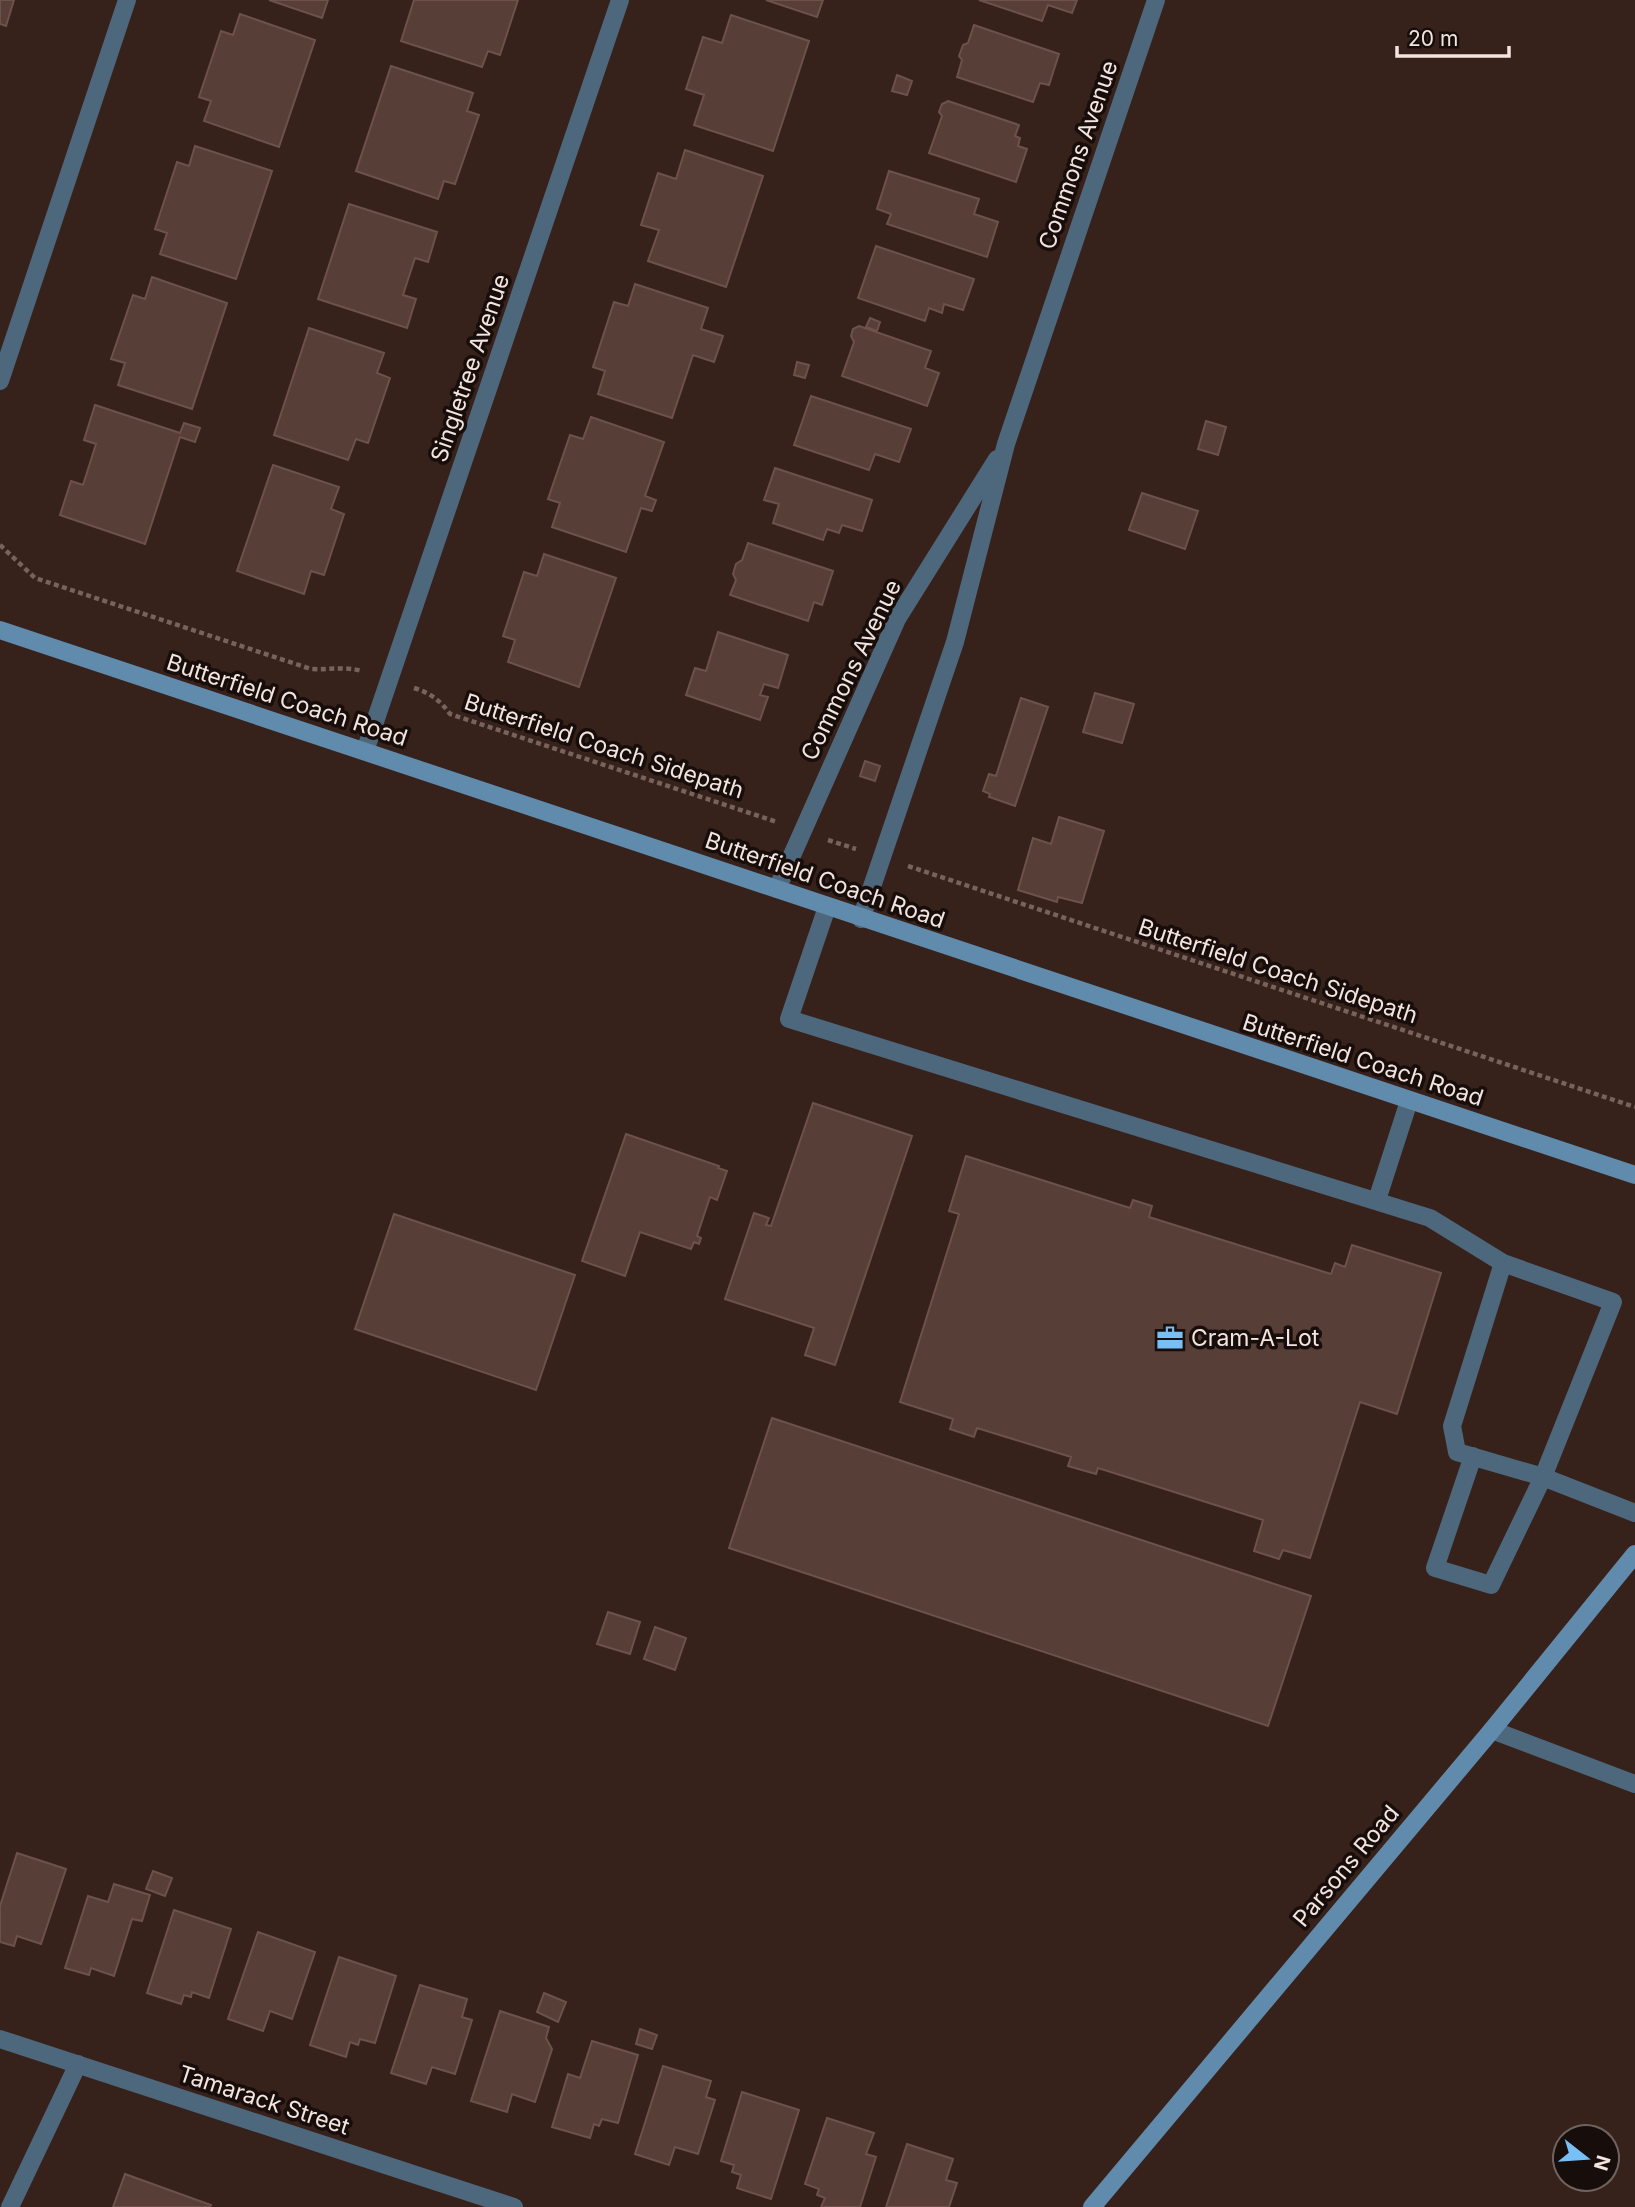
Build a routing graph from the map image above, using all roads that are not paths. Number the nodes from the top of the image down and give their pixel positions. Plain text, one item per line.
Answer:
1 (127, 0) edge
2 (620, 0) edge
3 (1156, 0) edge
4 (0, 381) edge
5 (1006, 444) junction
6 (0, 630) edge
7 (365, 751) junction
8 (777, 889) junction
9 (827, 907) junction
10 (861, 919) junction
11 (1409, 1101) junction
12 (1635, 1175) edge
13 (1377, 1200) junction
14 (1503, 1263) junction
15 (1473, 1456) junction
16 (1543, 1477) junction
17 (1635, 1513) edge
18 (1635, 1554) edge
19 (1492, 1730) junction
20 (1635, 1784) edge
21 (0, 2039) edge
22 (78, 2064) junction
23 (10, 2207) edge
24 (514, 2207) edge
25 (1092, 2207) edge

1 - 4 street
2 - 7 street, Singletree Avenue
3 - 5 street, Commons Avenue
5 - 8 street, Commons Avenue
5 - 10 street, Commons Avenue
6 - 7 main road, Butterfield Coach Road
7 - 8 main road, Butterfield Coach Road
8 - 9 main road, Butterfield Coach Road
9 - 10 main road, Butterfield Coach Road
9 - 13 street
10 - 11 main road, Butterfield Coach Road
11 - 12 main road, Butterfield Coach Road
11 - 13 street
13 - 14 street
14 - 15 street
14 - 16 street
15 - 16 street
15 - 16 street
16 - 17 street
18 - 19 main road, Parsons Road
19 - 20 street
19 - 25 main road, Parsons Road
21 - 22 street, Tamarack Street
22 - 23 street
22 - 24 street, Tamarack Street

